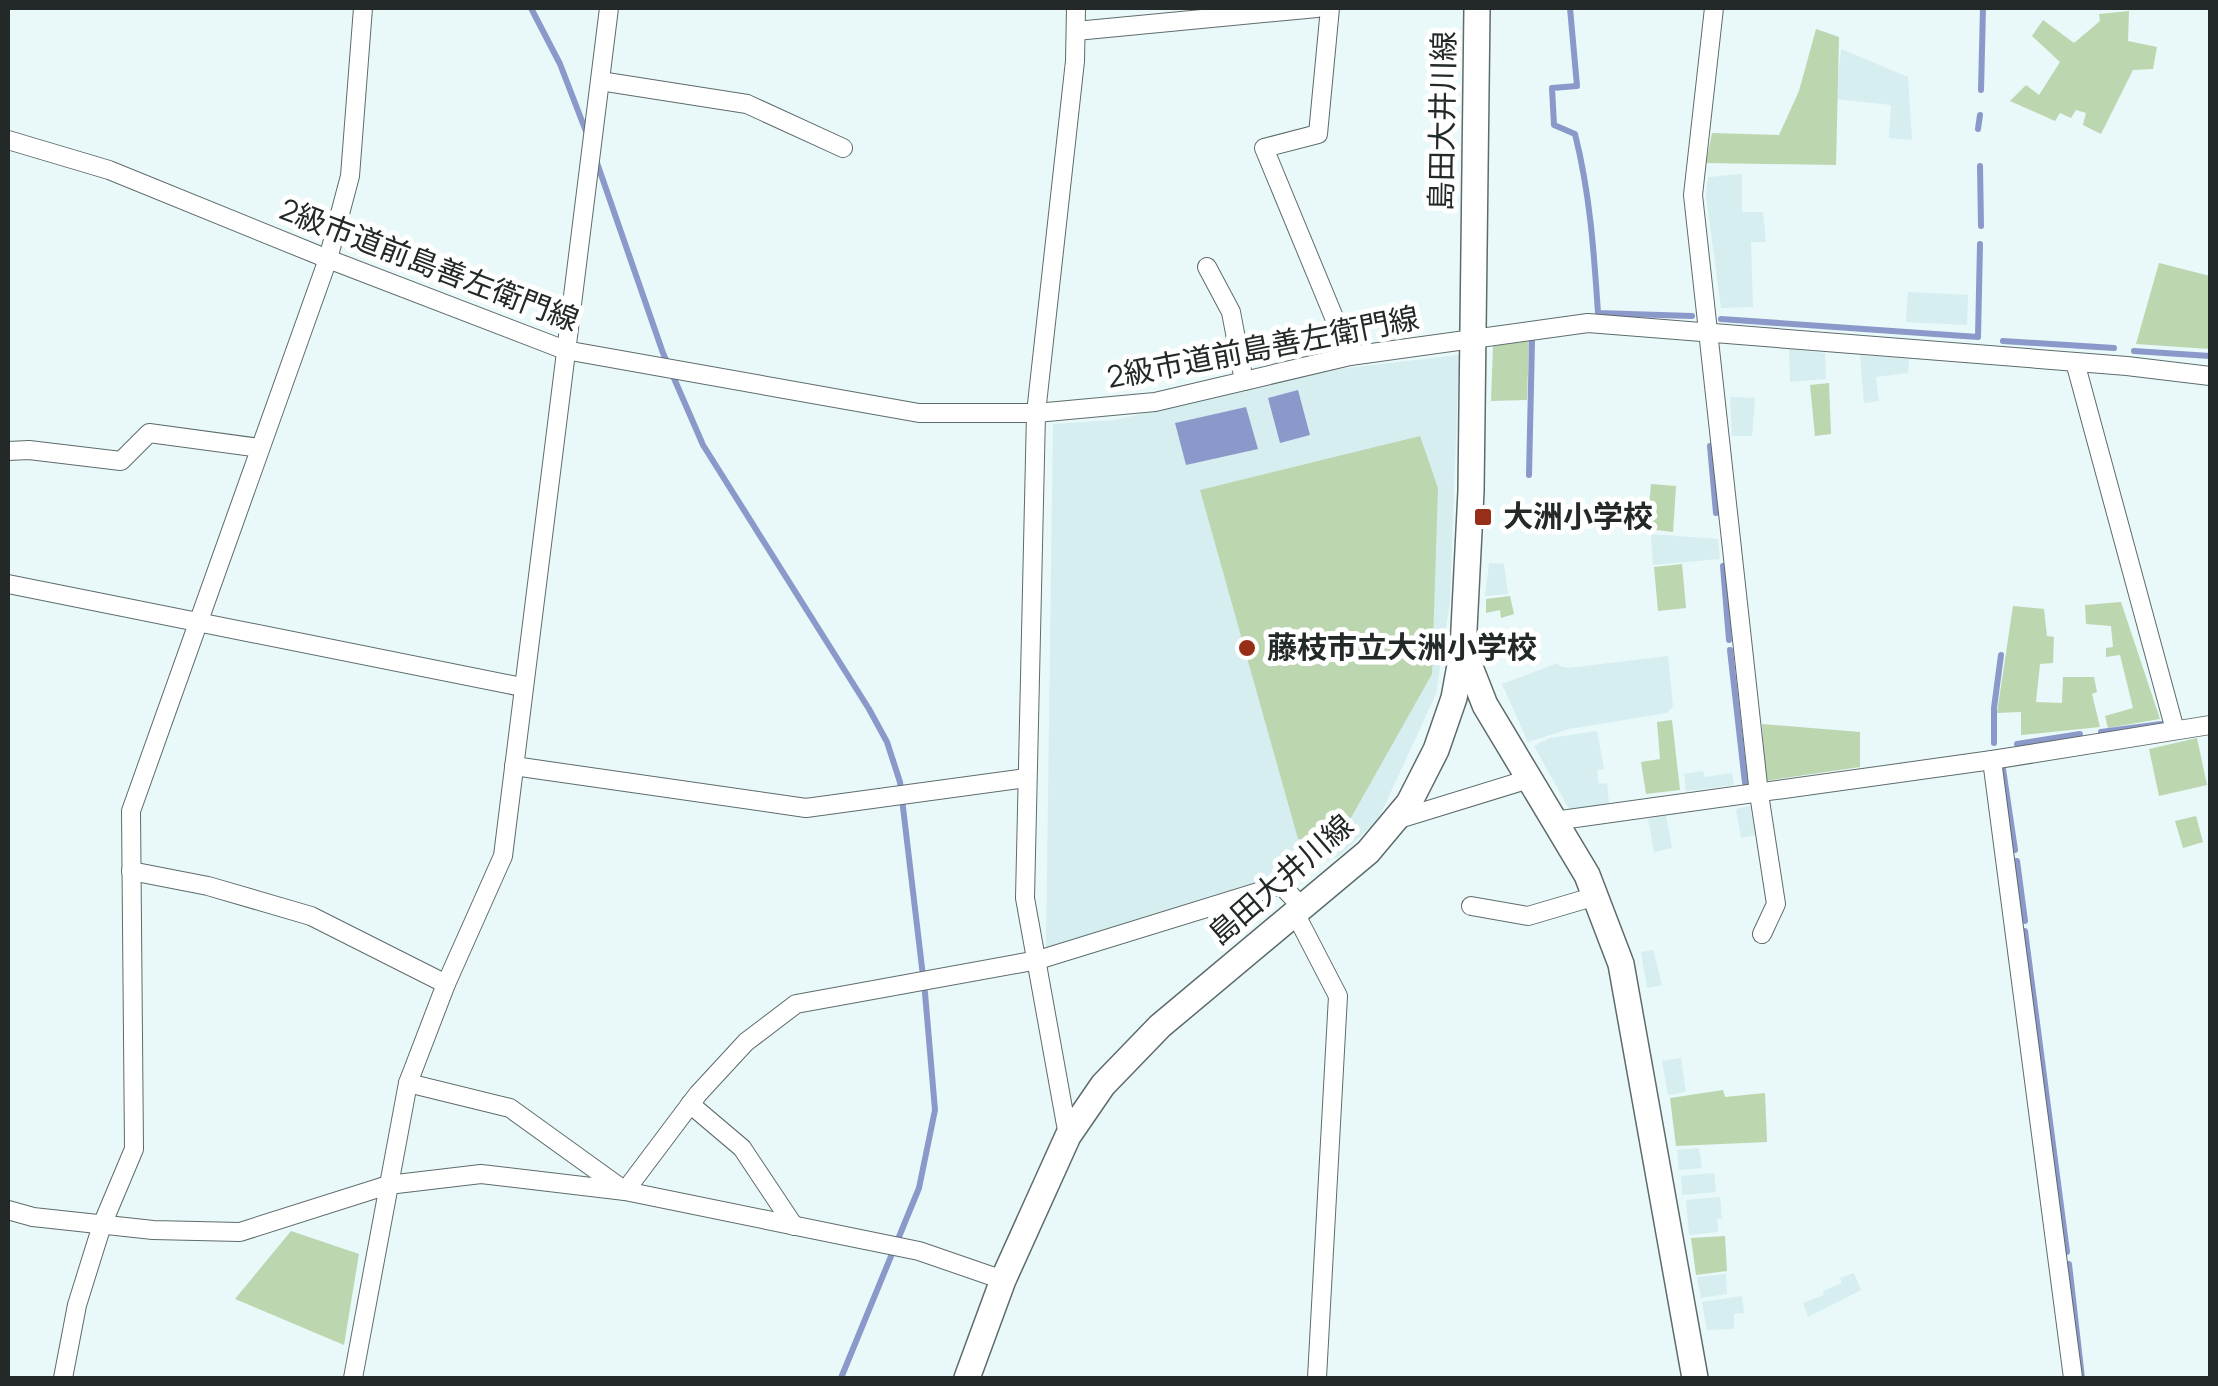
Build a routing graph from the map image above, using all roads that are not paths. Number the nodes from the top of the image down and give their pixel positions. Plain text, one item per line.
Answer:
1 (363, 8) edge
2 (609, 8) edge
3 (1076, 8) edge
4 (1317, 8) edge
5 (1330, 8) edge
6 (1477, 8) edge
7 (1714, 8) edge
8 (1076, 31) junction
9 (600, 81) junction
10 (8, 140) edge
11 (843, 148) dead end
12 (328, 259) junction
13 (1207, 267) dead end
14 (1709, 332) junction
15 (1472, 338) junction
16 (565, 350) junction
17 (1350, 356) junction
18 (2075, 362) junction
19 (2210, 376) edge
20 (1244, 381) junction
21 (1036, 413) junction
22 (260, 448) junction
23 (8, 451) edge
24 (8, 584) edge
25 (199, 622) junction
26 (1463, 648) junction
27 (522, 687) junction
28 (2210, 725) edge
29 (2175, 730) junction
30 (1992, 760) junction
31 (514, 766) junction
32 (1026, 778) junction
33 (1529, 779) junction
34 (1759, 794) junction
35 (1394, 821) junction
36 (1554, 821) junction
37 (132, 871) junction
38 (1596, 896) junction
39 (1471, 906) dead end
40 (1298, 910) junction
41 (1762, 934) dead end
42 (1038, 960) junction
43 (446, 984) junction
44 (408, 1084) junction
45 (690, 1104) junction
46 (1068, 1136) junction
47 (388, 1185) junction
48 (625, 1191) junction
49 (8, 1210) edge
50 (102, 1225) junction
51 (794, 1226) junction
52 (1002, 1280) junction
53 (64, 1378) edge
54 (353, 1378) edge
55 (967, 1378) edge
56 (1318, 1378) edge
57 (1695, 1378) edge
58 (2072, 1378) edge

1 - 12 street
2 - 9 street
3 - 8 street
4 - 8 street
5 - 17 street
6 - 15 main road, 島田大井川線
7 - 14 street
8 - 21 street
9 - 11 street
9 - 16 street
10 - 12 street, 2級市道前島善左衛門線
12 - 16 street, 2級市道前島善左衛門線
12 - 22 street
13 - 20 street
14 - 15 street, 2級市道前島善左衛門線
14 - 18 street, 2級市道前島善左衛門線
14 - 34 street
15 - 17 street, 2級市道前島善左衛門線
15 - 26 main road, 島田大井川線
16 - 21 street, 2級市道前島善左衛門線
16 - 27 street
17 - 20 street, 2級市道前島善左衛門線
18 - 19 street, 2級市道前島善左衛門線
18 - 29 street
20 - 21 street, 2級市道前島善左衛門線
21 - 32 street
22 - 23 street
22 - 25 street
24 - 25 street
25 - 27 street
25 - 37 street
26 - 33 main road
26 - 35 main road, 島田大井川線
27 - 31 street
28 - 29 street
29 - 30 street
30 - 34 street
30 - 58 street
31 - 32 street
31 - 43 street
32 - 42 street
33 - 35 street
33 - 36 main road
34 - 36 street
34 - 41 street
35 - 40 main road, 島田大井川線
36 - 38 main road
37 - 43 street
37 - 50 street
38 - 39 street
38 - 57 main road
40 - 42 street
40 - 46 main road, 島田大井川線
40 - 56 street
42 - 45 street
42 - 46 street
43 - 44 street
44 - 47 street
44 - 48 street
45 - 48 street
45 - 51 street
46 - 52 main road, 島田大井川線
47 - 48 street
47 - 50 street
47 - 54 street
48 - 51 street
49 - 50 street
50 - 53 street
51 - 52 street
52 - 55 main road, 島田大井川線

